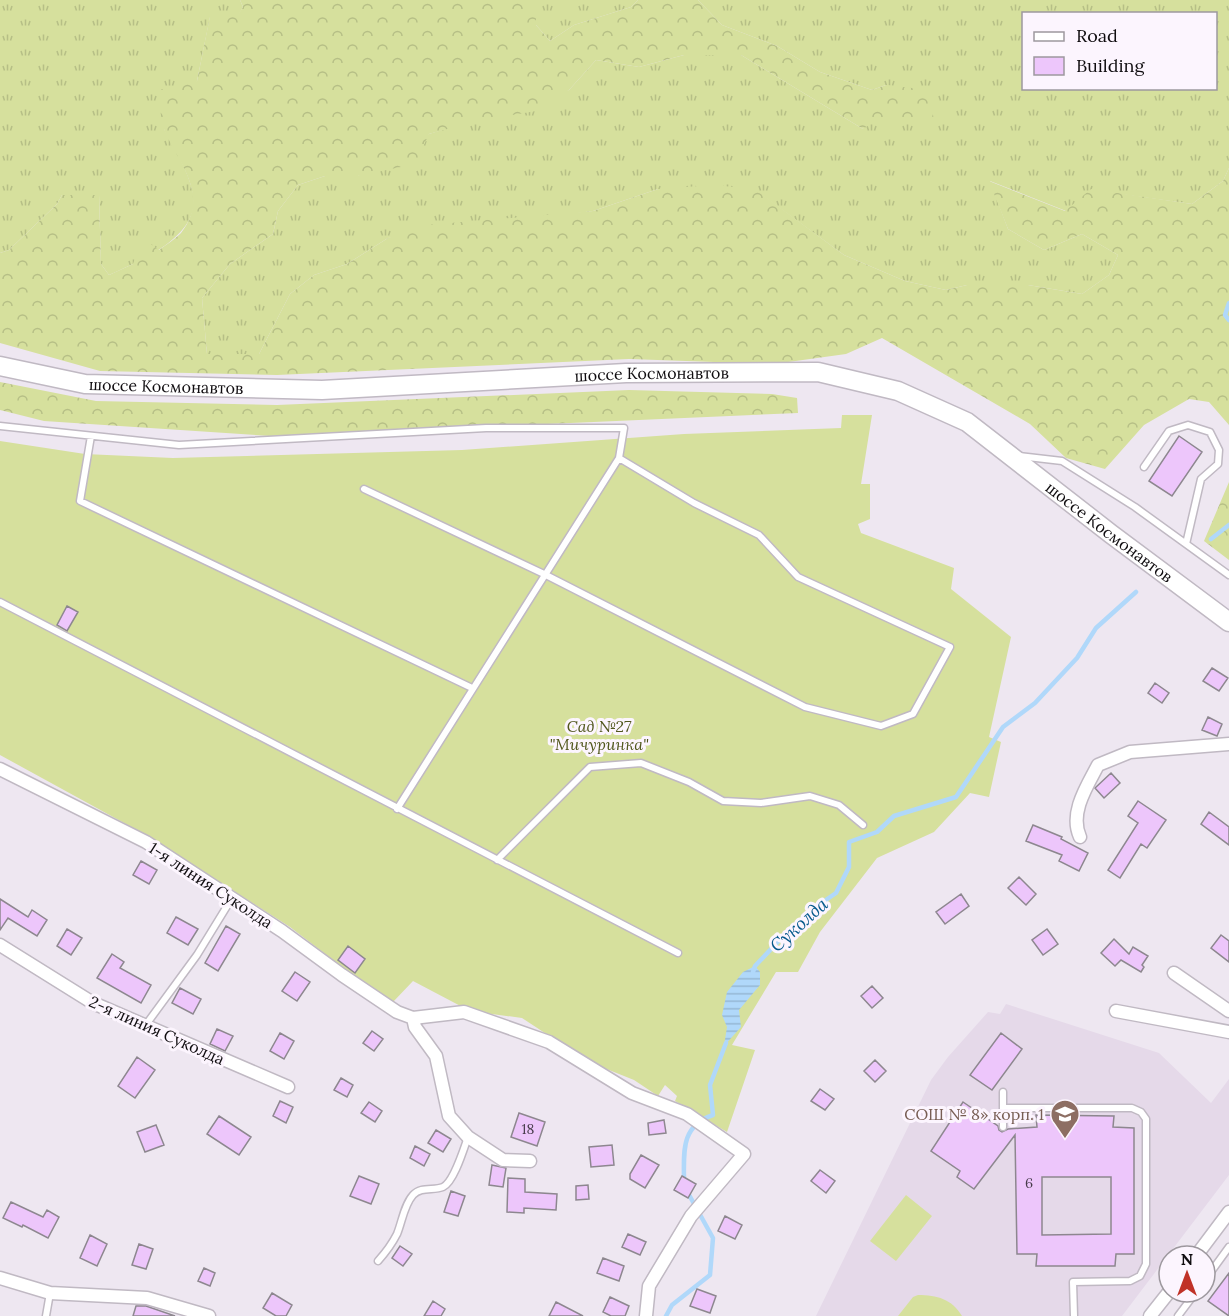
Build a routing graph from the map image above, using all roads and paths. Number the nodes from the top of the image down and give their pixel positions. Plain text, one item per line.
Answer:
1 (0, 366) edge
2 (0, 426) edge
3 (91, 435) junction
4 (1010, 455) junction
5 (619, 458) junction
6 (1144, 467) dead end
7 (364, 489) dead end
8 (1186, 544) junction
9 (544, 574) junction
10 (1229, 575) edge
11 (0, 602) edge
12 (1229, 622) edge
13 (472, 688) junction
14 (1229, 744) edge
15 (0, 769) edge
16 (397, 809) junction
17 (863, 825) dead end
18 (1080, 837) dead end
19 (496, 860) junction
20 (232, 898) junction
21 (0, 945) edge
22 (678, 953) dead end
23 (1174, 972) dead end
24 (1116, 1011) dead end
25 (1229, 1011) edge
26 (413, 1018) junction
27 (145, 1026) junction
28 (1229, 1032) edge
29 (288, 1087) dead end
30 (1003, 1092) dead end
31 (1003, 1108) junction
32 (1003, 1127) dead end
33 (468, 1137) junction
34 (530, 1161) dead end
35 (1229, 1212) edge
36 (1205, 1244) edge
37 (1229, 1247) edge
38 (378, 1260) dead end
39 (1217, 1264) edge
40 (0, 1278) edge
41 (50, 1293) junction
42 (1160, 1304) edge
43 (46, 1316) edge
44 (209, 1316) edge
45 (646, 1316) edge
46 (1074, 1316) edge
47 (1150, 1316) edge

1 - 4 main road, шоссе Космонавтов
2 - 3 lane
3 - 5 lane
3 - 13 lane
4 - 8 lane
4 - 12 main road, шоссе Космонавтов
5 - 9 lane
5 - 9 lane
6 - 8 lane
7 - 9 lane
8 - 10 lane
9 - 13 lane
11 - 16 lane
13 - 16 lane
14 - 18 street
15 - 20 street, 1-я линия Суколда
16 - 19 lane
17 - 19 lane
19 - 22 lane
20 - 26 street, 1-я линия Суколда
20 - 27 lane
21 - 27 street, 2-я линия Суколда
23 - 25 street
24 - 28 street
26 - 33 street
26 - 45 street
27 - 29 street, 2-я линия Суколда
30 - 31 lane
31 - 32 lane
31 - 46 lane
33 - 34 street
33 - 38 lane
35 - 36 street
37 - 39 lane
40 - 41 street
41 - 43 lane
41 - 44 street
42 - 47 street

